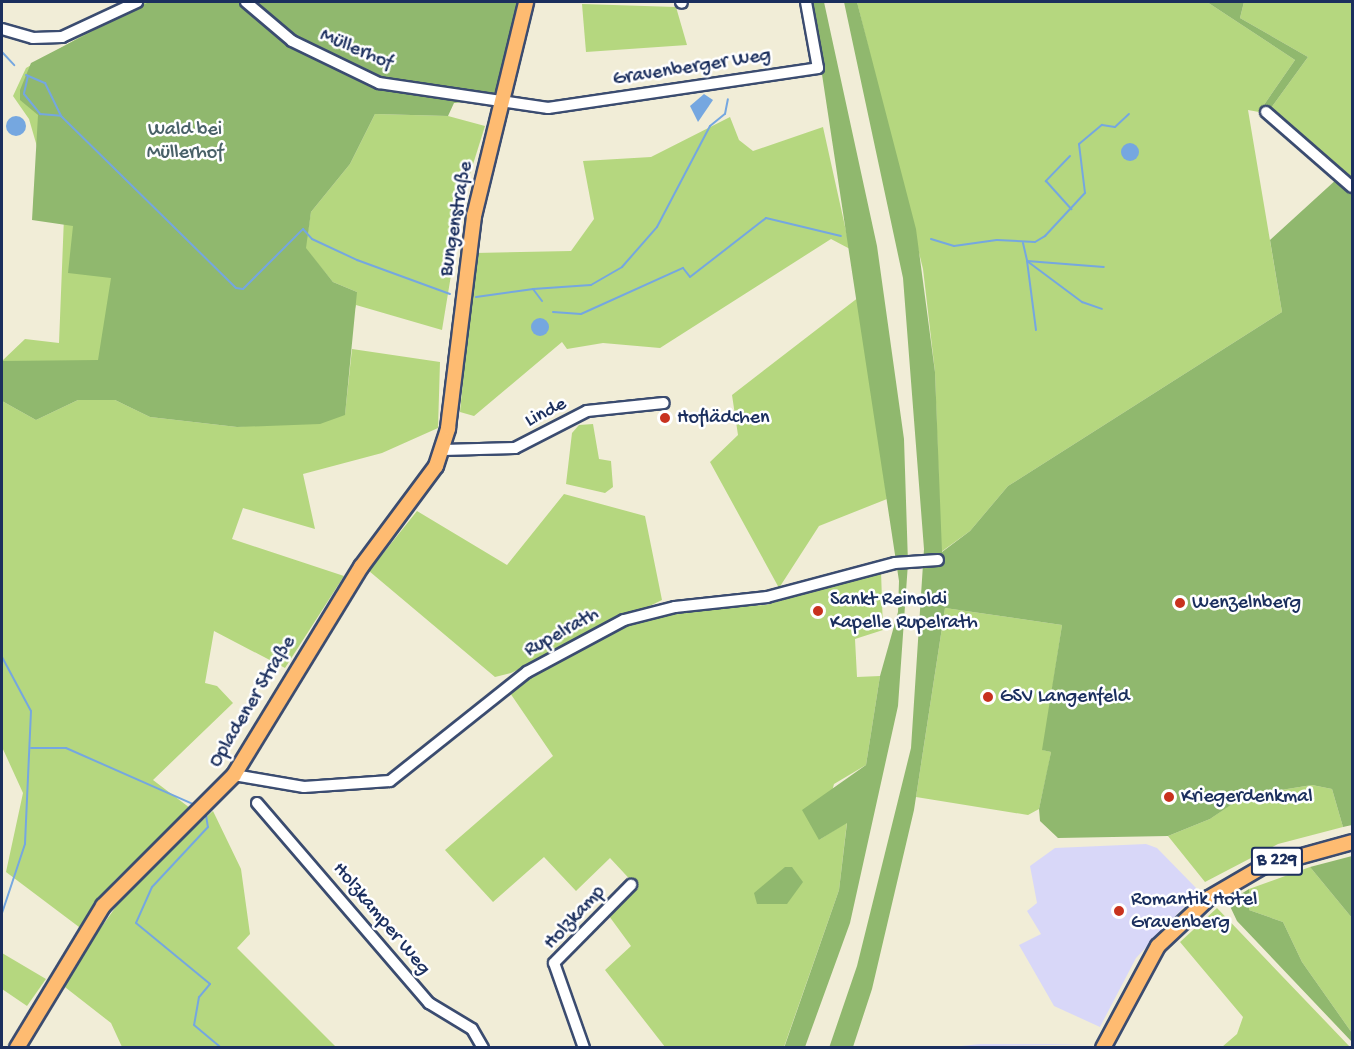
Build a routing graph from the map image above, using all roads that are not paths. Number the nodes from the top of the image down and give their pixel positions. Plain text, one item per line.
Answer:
1 (137, 2) edge
2 (246, 2) edge
3 (526, 2) edge
4 (806, 2) edge
5 (2, 29) edge
6 (504, 104) junction
7 (1266, 112) dead end
8 (1353, 187) edge
9 (459, 343) joint
10 (664, 403) dead end
11 (443, 450) junction
12 (938, 560) dead end
13 (234, 775) junction
14 (257, 803) dead end
15 (1353, 842) edge
16 (631, 885) dead end
17 (16, 1047) edge
18 (483, 1047) edge
19 (584, 1047) edge
20 (1103, 1047) edge

1 - 5 street
2 - 6 street, Müllerhof
3 - 6 main road, Bungenstraße
4 - 6 street, Gravenberger Weg
6 - 9 main road, Bungenstraße
7 - 8 street
9 - 11 main road, Opladener Straße
10 - 11 street, Linde
11 - 13 main road, Opladener Straße
12 - 13 street, Rupelrath
13 - 17 main road, Opladener Straße
14 - 18 street, Holzkamper Weg
15 - 20 main road, B 229
16 - 19 street, Holzkamp

